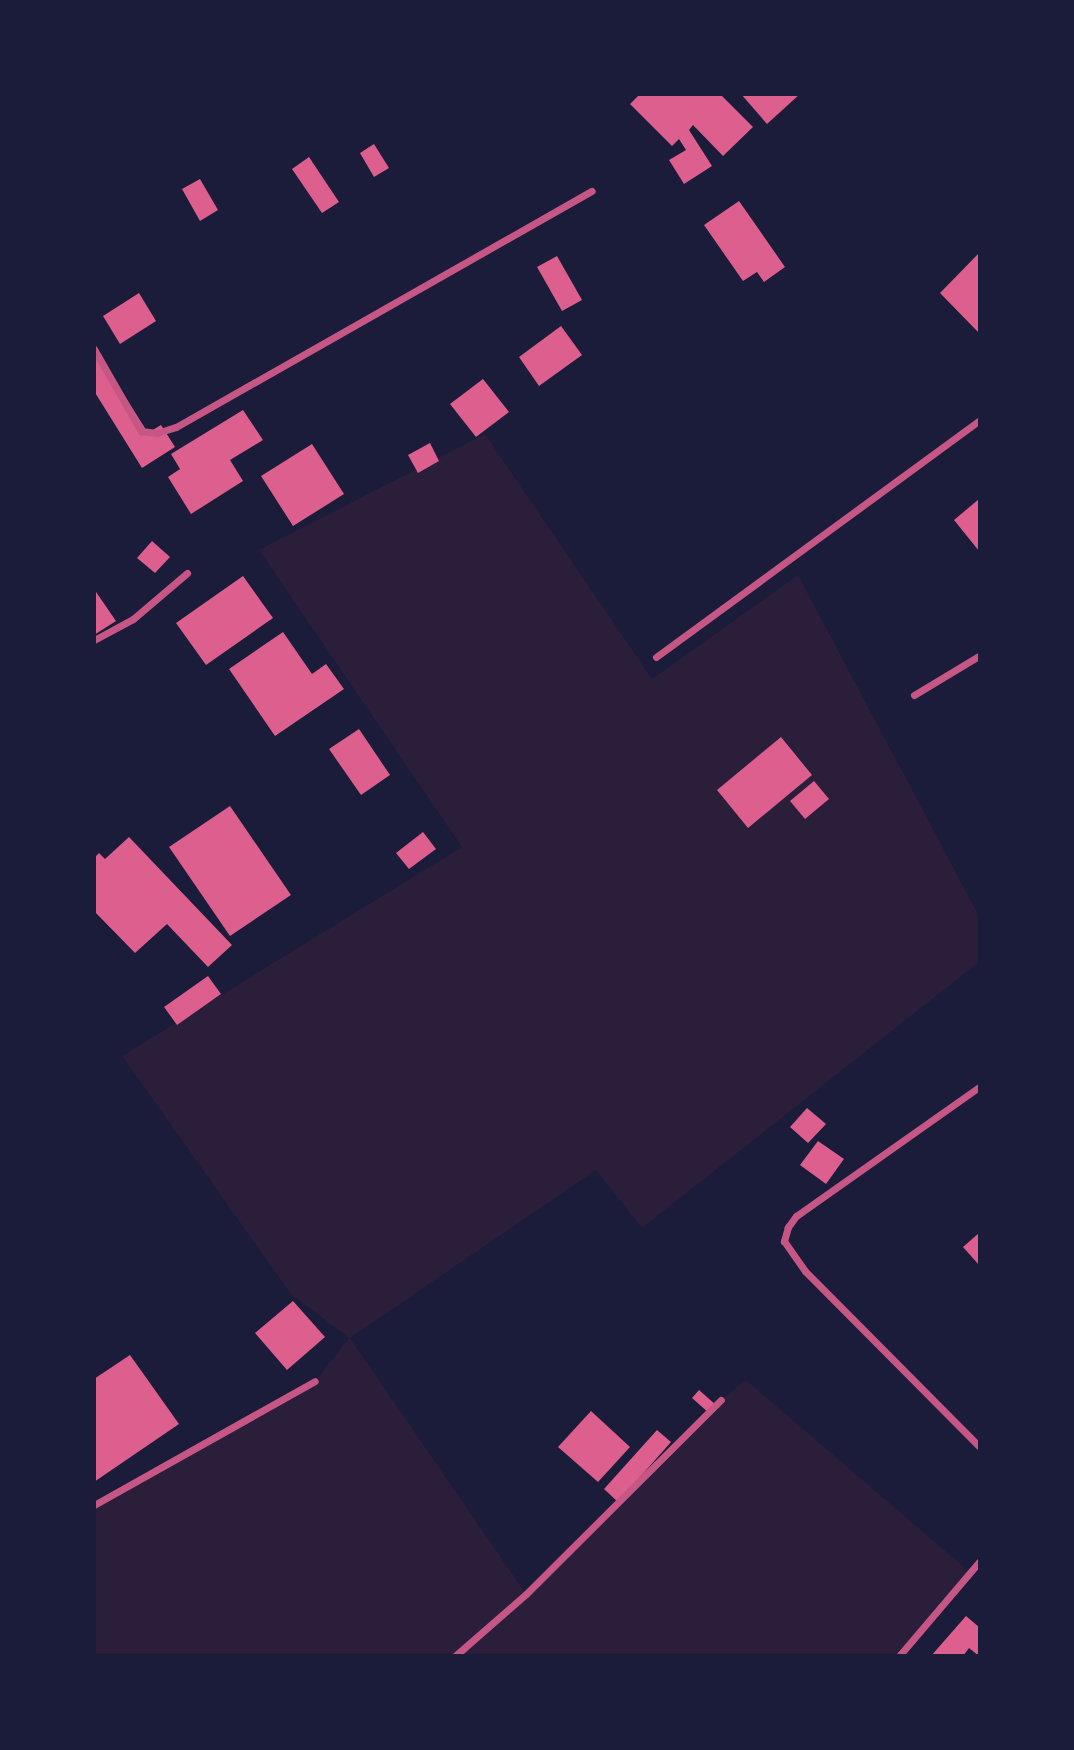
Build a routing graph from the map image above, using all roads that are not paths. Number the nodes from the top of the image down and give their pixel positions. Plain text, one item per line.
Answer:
1 (592, 191) dead end
2 (94, 349) edge
3 (979, 421) edge
4 (187, 573) dead end
5 (94, 640) edge
6 (979, 656) edge
7 (656, 657) dead end
8 (914, 695) dead end
9 (979, 1087) edge
10 (315, 1381) dead end
11 (721, 1400) dead end
12 (979, 1446) edge
13 (94, 1505) edge
14 (979, 1562) edge
15 (454, 1656) edge
16 (900, 1656) edge

1 - 2 street
3 - 7 street
4 - 5 street
6 - 8 street
9 - 12 street
10 - 13 street
11 - 15 street
14 - 16 street

